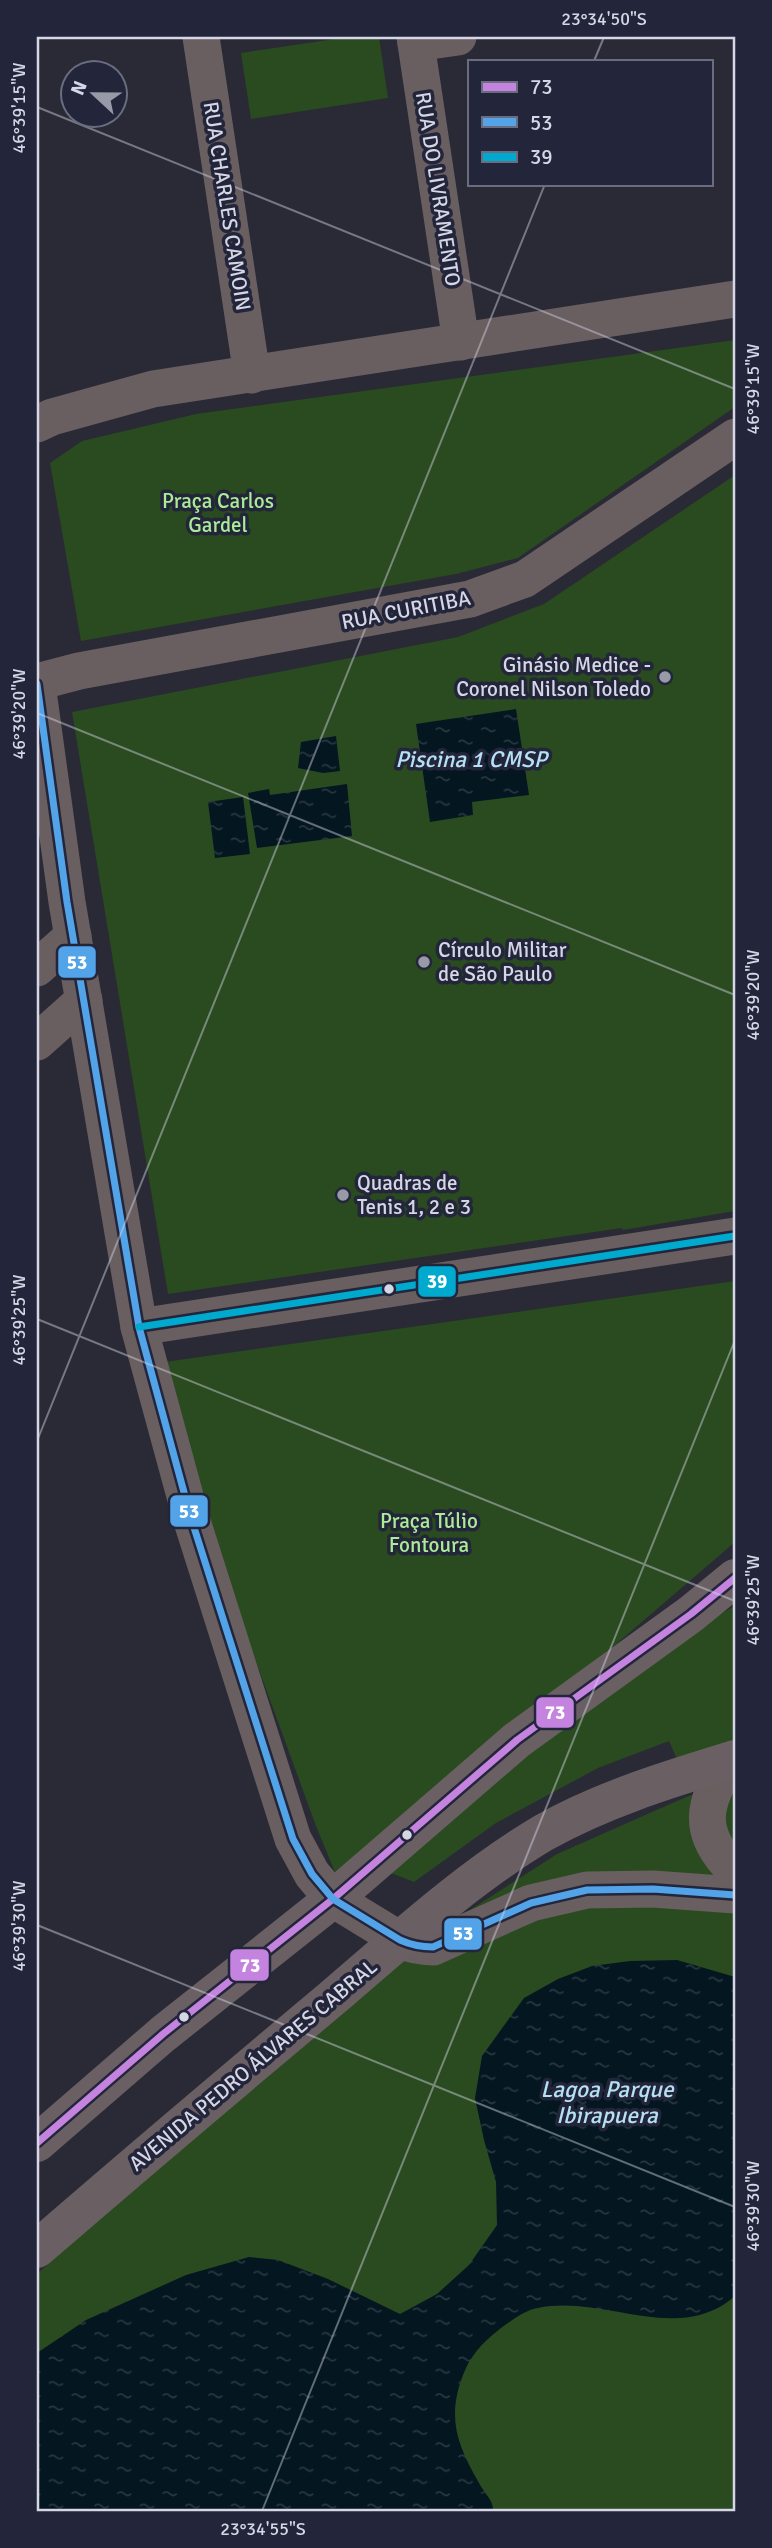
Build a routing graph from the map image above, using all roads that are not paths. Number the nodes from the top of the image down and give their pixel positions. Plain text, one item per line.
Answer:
1 (201, 37) edge
2 (458, 37) edge
3 (416, 40) edge
4 (735, 299) edge
5 (461, 342) junction
6 (252, 375) junction
7 (37, 424) edge
8 (735, 438) edge
9 (37, 683) edge
10 (73, 936) junction
11 (37, 968) edge
12 (85, 1000) junction
13 (37, 1042) edge
14 (735, 1236) edge
15 (139, 1327) junction
16 (735, 1578) edge
17 (735, 1591) edge
18 (691, 1614) junction
19 (732, 1760) edge
20 (735, 1871) edge
21 (735, 1895) edge
22 (333, 1899) junction
23 (400, 1940) junction
24 (37, 2143) edge
25 (37, 2249) edge

1 - 6 street, RUA CHARLES CAMOIN
2 - 3 street
3 - 5 street, RUA DO LIVRAMENTO
4 - 5 street
5 - 6 street
6 - 7 street
8 - 9 street, RUA CURITIBA
9 - 10 street
10 - 11 street
10 - 12 street
12 - 13 street
12 - 15 street
14 - 15 street
15 - 22 street
16 - 18 main road
17 - 18 main road
18 - 22 main road
19 - 20 street
19 - 23 main road, AVENIDA PEDRO ÁLVARES CABRAL
21 - 23 street
22 - 23 street
22 - 24 main road
23 - 25 main road, AVENIDA PEDRO ÁLVARES CABRAL

